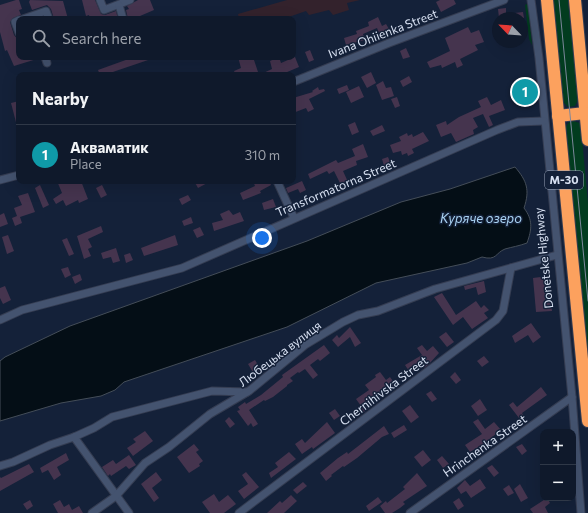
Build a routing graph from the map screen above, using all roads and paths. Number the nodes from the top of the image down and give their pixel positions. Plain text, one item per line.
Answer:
1 (100, 0) edge
2 (130, 0) edge
3 (504, 0) edge
4 (531, 0) edge
5 (547, 0) edge
6 (574, 0) edge
7 (119, 5) junction
8 (31, 16) edge
9 (48, 16) edge
10 (123, 16) edge
11 (296, 81) edge
12 (585, 113) junction
13 (558, 116) junction
14 (544, 121) junction
15 (588, 140) edge
16 (16, 177) edge
17 (0, 180) edge
18 (278, 184) edge
19 (294, 218) junction
20 (570, 240) junction
21 (556, 241) junction
22 (557, 255) junction
23 (511, 268) junction
24 (0, 320) edge
25 (249, 391) junction
26 (572, 398) junction
27 (588, 421) edge
28 (74, 437) junction
29 (0, 466) edge
30 (116, 496) junction
31 (92, 513) edge
32 (129, 513) edge
33 (239, 513) edge
34 (410, 513) edge
35 (580, 513) edge

1 - 7 street
2 - 7 street
3 - 11 street, Ivana Ohiienka Street
4 - 14 street, Donetske Highway
5 - 13 highway, М-30
6 - 12 highway
7 - 10 street
8 - 9 street
12 - 13 highway
12 - 15 highway
13 - 20 highway, М-30
14 - 19 street, Transformatorna Street
14 - 21 street, Donetske Highway
16 - 17 street
18 - 19 street
19 - 24 street, Transformatorna Street
20 - 21 street
20 - 27 highway, М-30
21 - 22 street, Donetske Highway
22 - 23 street, Любецька вулиця
22 - 26 street, Donetske Highway
23 - 25 street, Любецька вулиця
23 - 33 street, Chernihivska Street
25 - 28 street
25 - 30 street, Любецька вулиця
26 - 34 street, Hrinchenka Street
26 - 35 street, Donetske Highway
28 - 29 street
28 - 30 street
30 - 31 street, Любецька вулиця
30 - 32 street

